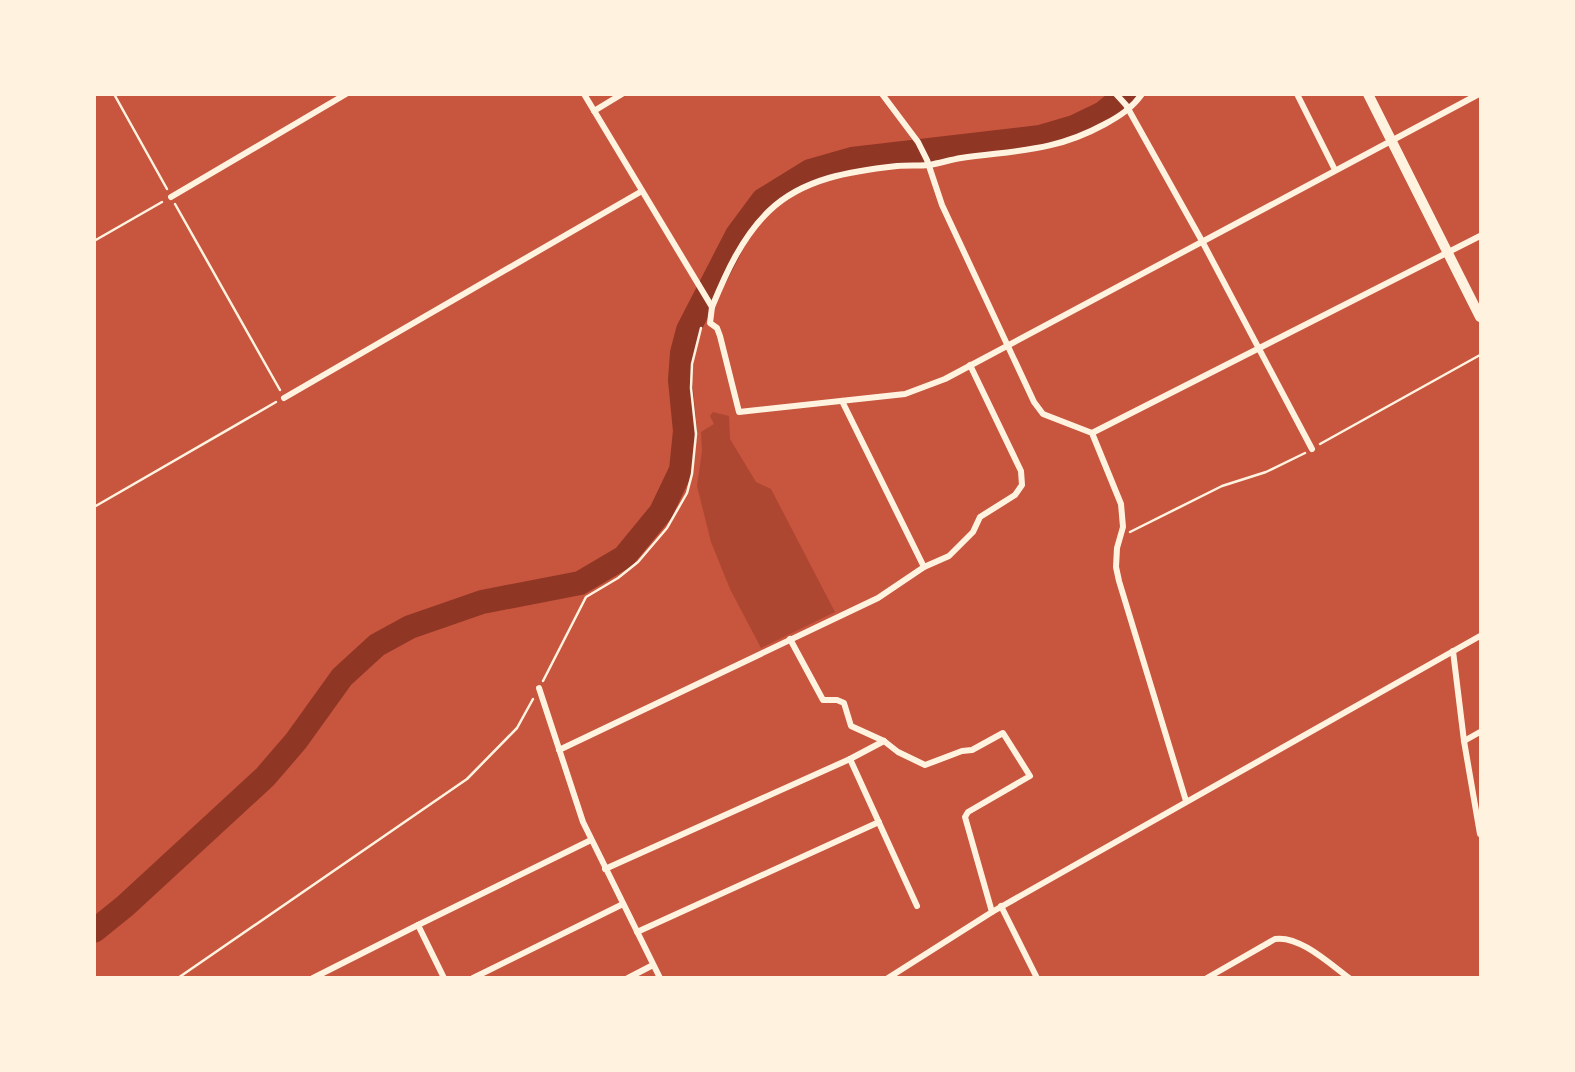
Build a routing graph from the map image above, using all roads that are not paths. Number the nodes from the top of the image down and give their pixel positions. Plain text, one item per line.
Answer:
1 (346, 94) edge
2 (584, 94) edge
3 (622, 94) edge
4 (882, 94) edge
5 (1116, 94) edge
6 (1142, 94) edge
7 (1297, 94) edge
8 (1368, 94) edge
9 (1479, 94) edge
10 (1127, 108) junction
11 (594, 111) junction
12 (1392, 140) junction
13 (927, 163) junction
14 (1335, 170) junction
15 (642, 191) junction
16 (172, 197) road end
17 (1480, 236) edge
18 (1202, 241) junction
19 (1448, 252) junction
20 (711, 305) junction
21 (1480, 317) edge
22 (1007, 345) junction
23 (1258, 347) junction
24 (970, 365) junction
25 (284, 398) road end
26 (842, 401) junction
27 (1092, 433) junction
28 (1312, 449) dead end
29 (924, 567) junction
30 (1480, 636) edge
31 (790, 639) junction
32 (1453, 651) junction
33 (540, 688) road end
34 (1480, 732) edge
35 (884, 741) junction
36 (1464, 741) junction
37 (559, 750) junction
38 (850, 759) junction
39 (1186, 801) junction
40 (878, 821) junction
41 (1480, 834) edge
42 (591, 840) junction
43 (605, 869) junction
44 (623, 904) junction
45 (918, 906) dead end
46 (1001, 906) junction
47 (992, 912) junction
48 (418, 925) junction
49 (637, 932) junction
50 (653, 965) junction
51 (313, 978) edge
52 (444, 978) edge
53 (473, 978) edge
54 (628, 978) edge
55 (660, 978) edge
56 (888, 978) edge
57 (1037, 978) edge
58 (1207, 978) edge
59 (1349, 978) edge

1 - 16 street
2 - 11 street
3 - 11 street
4 - 13 street
5 - 10 street
6 - 10 street
7 - 14 street
8 - 12 main road
9 - 12 street
10 - 13 street
10 - 18 street
11 - 15 street
12 - 14 street
12 - 19 main road
13 - 20 street
13 - 22 street
14 - 18 street
15 - 20 street
15 - 25 street
17 - 19 street
18 - 22 street
18 - 23 street
19 - 21 main road
19 - 23 street
20 - 26 street
22 - 24 street
22 - 27 street
23 - 27 street
23 - 28 street
24 - 26 street
24 - 29 street
26 - 29 street
27 - 39 street
29 - 31 street
30 - 32 street
31 - 35 street
31 - 37 street
32 - 36 street
32 - 39 street
33 - 37 street
34 - 36 street
35 - 38 street
35 - 47 street
36 - 41 street
37 - 42 street
38 - 40 street
38 - 43 street
39 - 46 street
40 - 45 street
40 - 49 street
42 - 43 street
42 - 48 street
43 - 44 street
44 - 49 street
44 - 53 street
46 - 47 street
46 - 57 street
47 - 56 street
48 - 51 street
48 - 52 street
49 - 50 street
50 - 54 street
50 - 55 street
58 - 59 street

